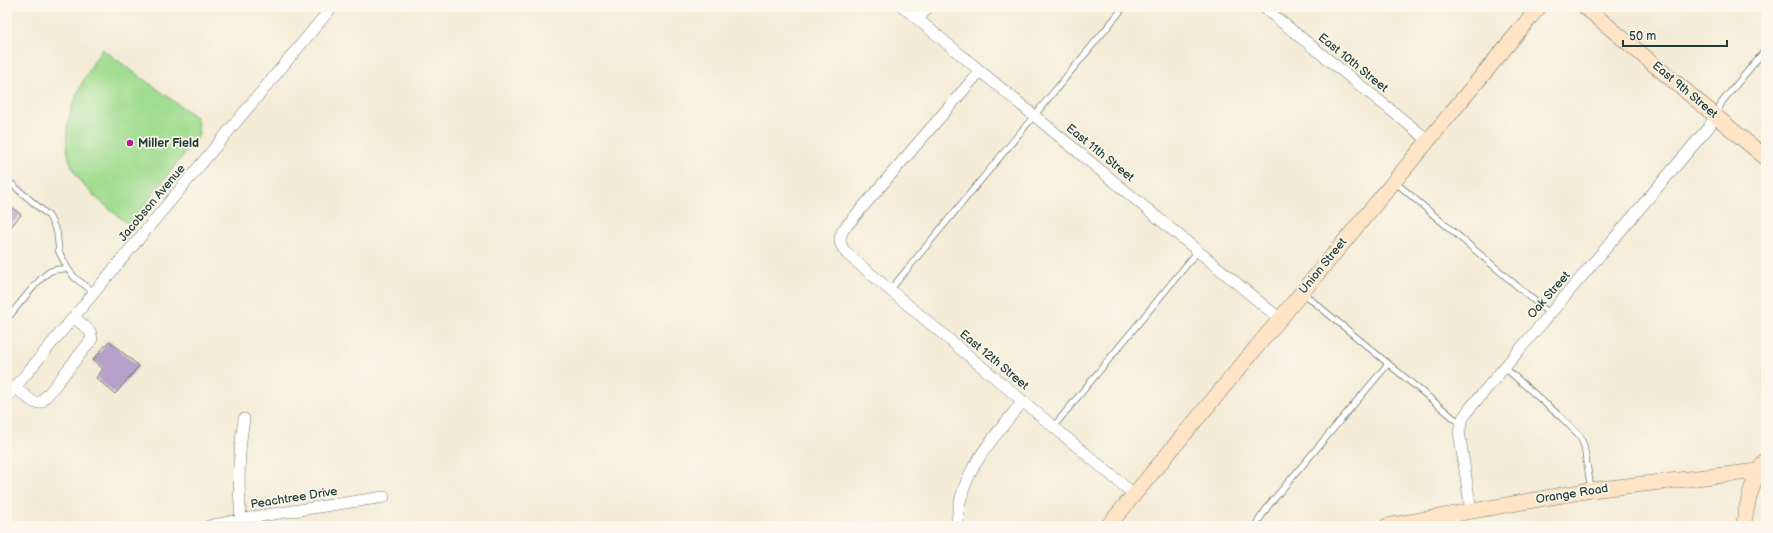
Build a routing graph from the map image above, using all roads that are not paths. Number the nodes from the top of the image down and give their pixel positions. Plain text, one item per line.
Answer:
1 (332, 7) edge
2 (904, 7) edge
3 (928, 7) edge
4 (1124, 7) edge
5 (1263, 7) edge
6 (1539, 7) edge
7 (1585, 7) edge
8 (1759, 7) edge
9 (1766, 13) edge
10 (918, 19) junction
11 (1766, 49) edge
12 (980, 71) junction
13 (1035, 116) junction
14 (1716, 116) junction
15 (1428, 140) junction
16 (1766, 158) edge
17 (7, 180) edge
18 (1393, 181) junction
19 (1198, 251) junction
20 (68, 269) junction
21 (890, 290) junction
22 (94, 292) junction
23 (1302, 293) junction
24 (1550, 314) junction
25 (74, 317) junction
26 (7, 319) edge
27 (1280, 319) junction
28 (1388, 364) junction
29 (1504, 367) junction
30 (10, 391) edge
31 (1023, 401) junction
32 (244, 419) dead end
33 (1461, 424) junction
34 (1054, 426) junction
35 (1763, 470) edge
36 (1592, 490) junction
37 (1135, 495) junction
38 (384, 497) dead end
39 (1471, 511) junction
40 (241, 520) junction
41 (209, 526) edge
42 (957, 526) edge
43 (1108, 526) edge
44 (1255, 526) edge
45 (1387, 526) edge
46 (1743, 526) edge

1 - 22 street, Jacobson Avenue
2 - 10 street, East 11th Street
3 - 10 street
4 - 13 lane
5 - 15 street, East 10th Street
6 - 15 main road, Union Street
7 - 14 main road, East 9th Street
8 - 9 lane
10 - 12 street, East 11th Street
11 - 14 lane
12 - 13 street, East 11th Street
12 - 21 street, East 12th Street
13 - 19 street, East 11th Street
13 - 21 lane
14 - 16 main road, East 9th Street
14 - 24 street, Oak Street
15 - 18 main road, Union Street
17 - 20 lane
18 - 23 main road, Union Street
18 - 24 lane
19 - 27 street, East 11th Street
19 - 34 lane
20 - 22 lane
20 - 26 lane
21 - 31 street, East 12th Street
22 - 25 street, Jacobson Avenue
23 - 27 main road, Union Street
23 - 28 lane
24 - 29 street, Oak Street
25 - 30 street, Jacobson Avenue
25 - 30 street
27 - 37 main road, Union Street
28 - 33 lane
28 - 44 lane
29 - 33 street, Oak Street
29 - 36 lane
31 - 34 street, East 12th Street
31 - 42 street
32 - 40 street
33 - 39 street, Oak Street
34 - 37 street, East 12th Street
35 - 36 main road, Orange Road
35 - 46 main road
36 - 39 main road, Orange Road
37 - 43 main road, Union Street
38 - 40 street, Peachtree Drive
39 - 45 main road, Orange Road
40 - 41 street, Peachtree Drive

